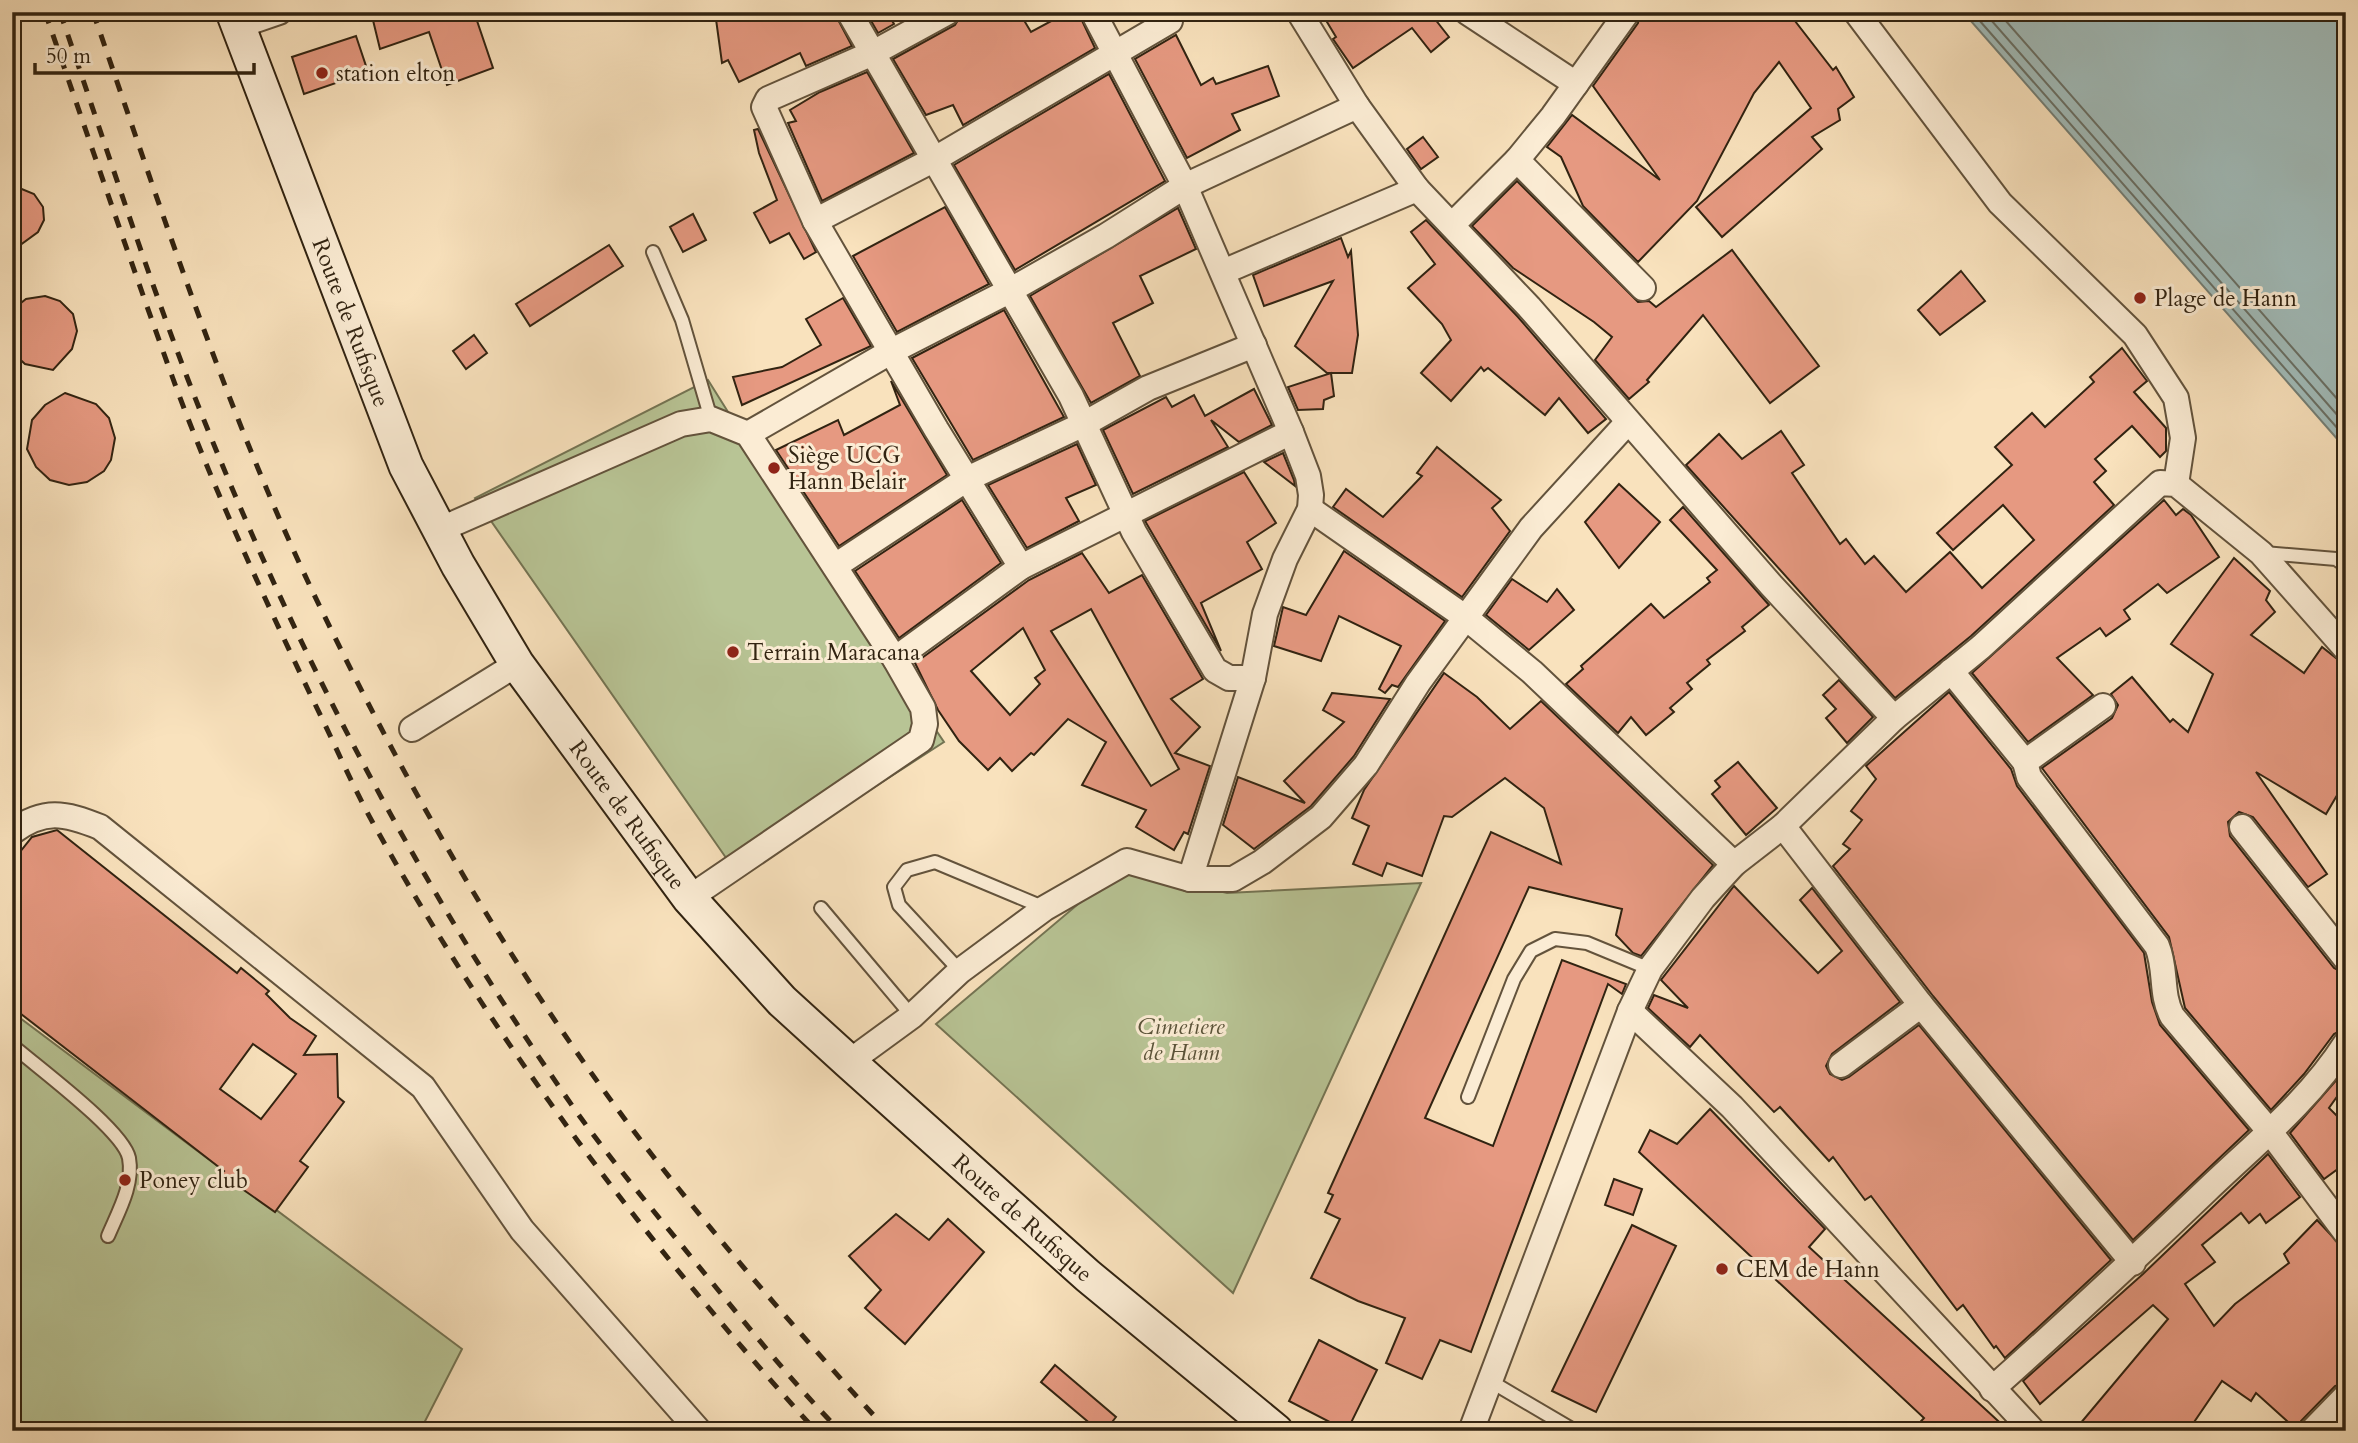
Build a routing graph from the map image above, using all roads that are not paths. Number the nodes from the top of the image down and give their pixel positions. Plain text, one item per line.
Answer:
1 (279, 12) edge
2 (849, 12) edge
3 (948, 12) edge
4 (1093, 12) edge
5 (1298, 12) edge
6 (1467, 12) edge
7 (1856, 12) edge
8 (1626, 14) dead end
9 (235, 19) edge
10 (1170, 21) dead end
11 (873, 53) junction
12 (1115, 54) junction
13 (1576, 84) junction
14 (1357, 106) junction
15 (933, 160) junction
16 (1517, 160) junction
17 (1185, 186) junction
18 (1417, 189) junction
19 (816, 221) junction
20 (1452, 225) junction
21 (653, 252) dead end
22 (1223, 272) junction
23 (1643, 288) dead end
24 (1009, 291) junction
25 (1254, 345) junction
26 (892, 351) junction
27 (711, 419) junction
28 (1627, 423) junction
29 (1084, 424) junction
30 (1291, 432) junction
31 (748, 434) junction
32 (967, 479) junction
33 (2176, 484) junction
34 (1311, 509) junction
35 (1127, 515) junction
36 (439, 530) junction
37 (2261, 553) junction
38 (835, 566) junction
39 (2346, 566) edge
40 (1021, 567) junction
41 (1465, 617) junction
42 (2346, 649) edge
43 (895, 659) junction
44 (517, 664) junction
45 (1951, 671) junction
46 (1253, 678) junction
47 (2103, 706) dead end
48 (1894, 718) junction
49 (412, 729) dead end
50 (2025, 762) junction
51 (1783, 826) junction
52 (2242, 827) dead end
53 (12, 832) edge
54 (1734, 864) junction
55 (1190, 879) junction
56 (689, 898) junction
57 (821, 908) dead end
58 (1045, 908) junction
59 (2346, 959) edge
60 (1650, 969) junction
61 (960, 971) junction
62 (1922, 1005) junction
63 (1630, 1012) junction
64 (912, 1016) junction
65 (2346, 1043) edge
66 (12, 1045) edge
67 (849, 1062) junction
68 (1842, 1065) dead end
69 (1468, 1097) dead end
70 (2271, 1133) junction
71 (2346, 1233) edge
72 (108, 1236) dead end
73 (2133, 1263) junction
74 (1489, 1381) junction
75 (1992, 1389) junction
76 (2346, 1396) edge
77 (699, 1431) edge
78 (1276, 1431) edge
79 (1471, 1431) edge
80 (1575, 1431) edge
81 (2033, 1431) edge
82 (2312, 1431) edge

1 - 9 street
2 - 11 street
3 - 11 street
4 - 12 street
5 - 14 street
6 - 13 street
7 - 33 street
8 - 13 street
9 - 36 main road, Route de Rufisque
10 - 12 street
11 - 15 street
11 - 19 street
12 - 15 street
12 - 17 street
13 - 16 street
14 - 17 street
14 - 18 street
15 - 19 street
15 - 24 street
16 - 20 street
16 - 23 street
17 - 22 street
17 - 24 street
18 - 20 street
18 - 22 street
19 - 26 street
20 - 28 street
21 - 27 lane
22 - 25 street
24 - 26 street
24 - 29 street
25 - 29 street
25 - 30 street
26 - 31 street
26 - 32 street
27 - 31 street
27 - 36 street
28 - 41 street
28 - 48 street
29 - 32 street
29 - 35 street
30 - 34 street
30 - 35 street
31 - 38 street
32 - 38 street
32 - 40 street
33 - 37 street
33 - 45 street
34 - 41 street
34 - 46 street
35 - 40 street
35 - 46 street
36 - 44 main road, Route de Rufisque
37 - 39 lane
37 - 42 street
38 - 43 street
40 - 43 street
41 - 54 street
41 - 55 street
43 - 56 street
44 - 49 street
44 - 56 main road, Route de Rufisque
45 - 48 street
45 - 50 street
46 - 55 street
47 - 50 street
48 - 51 street
50 - 70 street
51 - 54 street
51 - 62 street
52 - 59 street
53 - 77 street
54 - 60 street
55 - 58 street
56 - 67 main road, Route de Rufisque
57 - 64 lane
58 - 61 street
58 - 61 lane
60 - 63 street
60 - 69 lane
61 - 64 street
62 - 68 street
62 - 73 street
63 - 74 street
63 - 75 street
64 - 67 street
65 - 70 street
66 - 72 lane
67 - 78 main road, Route de Rufisque
70 - 71 street
70 - 73 street
73 - 75 street
74 - 79 street
74 - 80 lane
75 - 81 street
76 - 82 street

